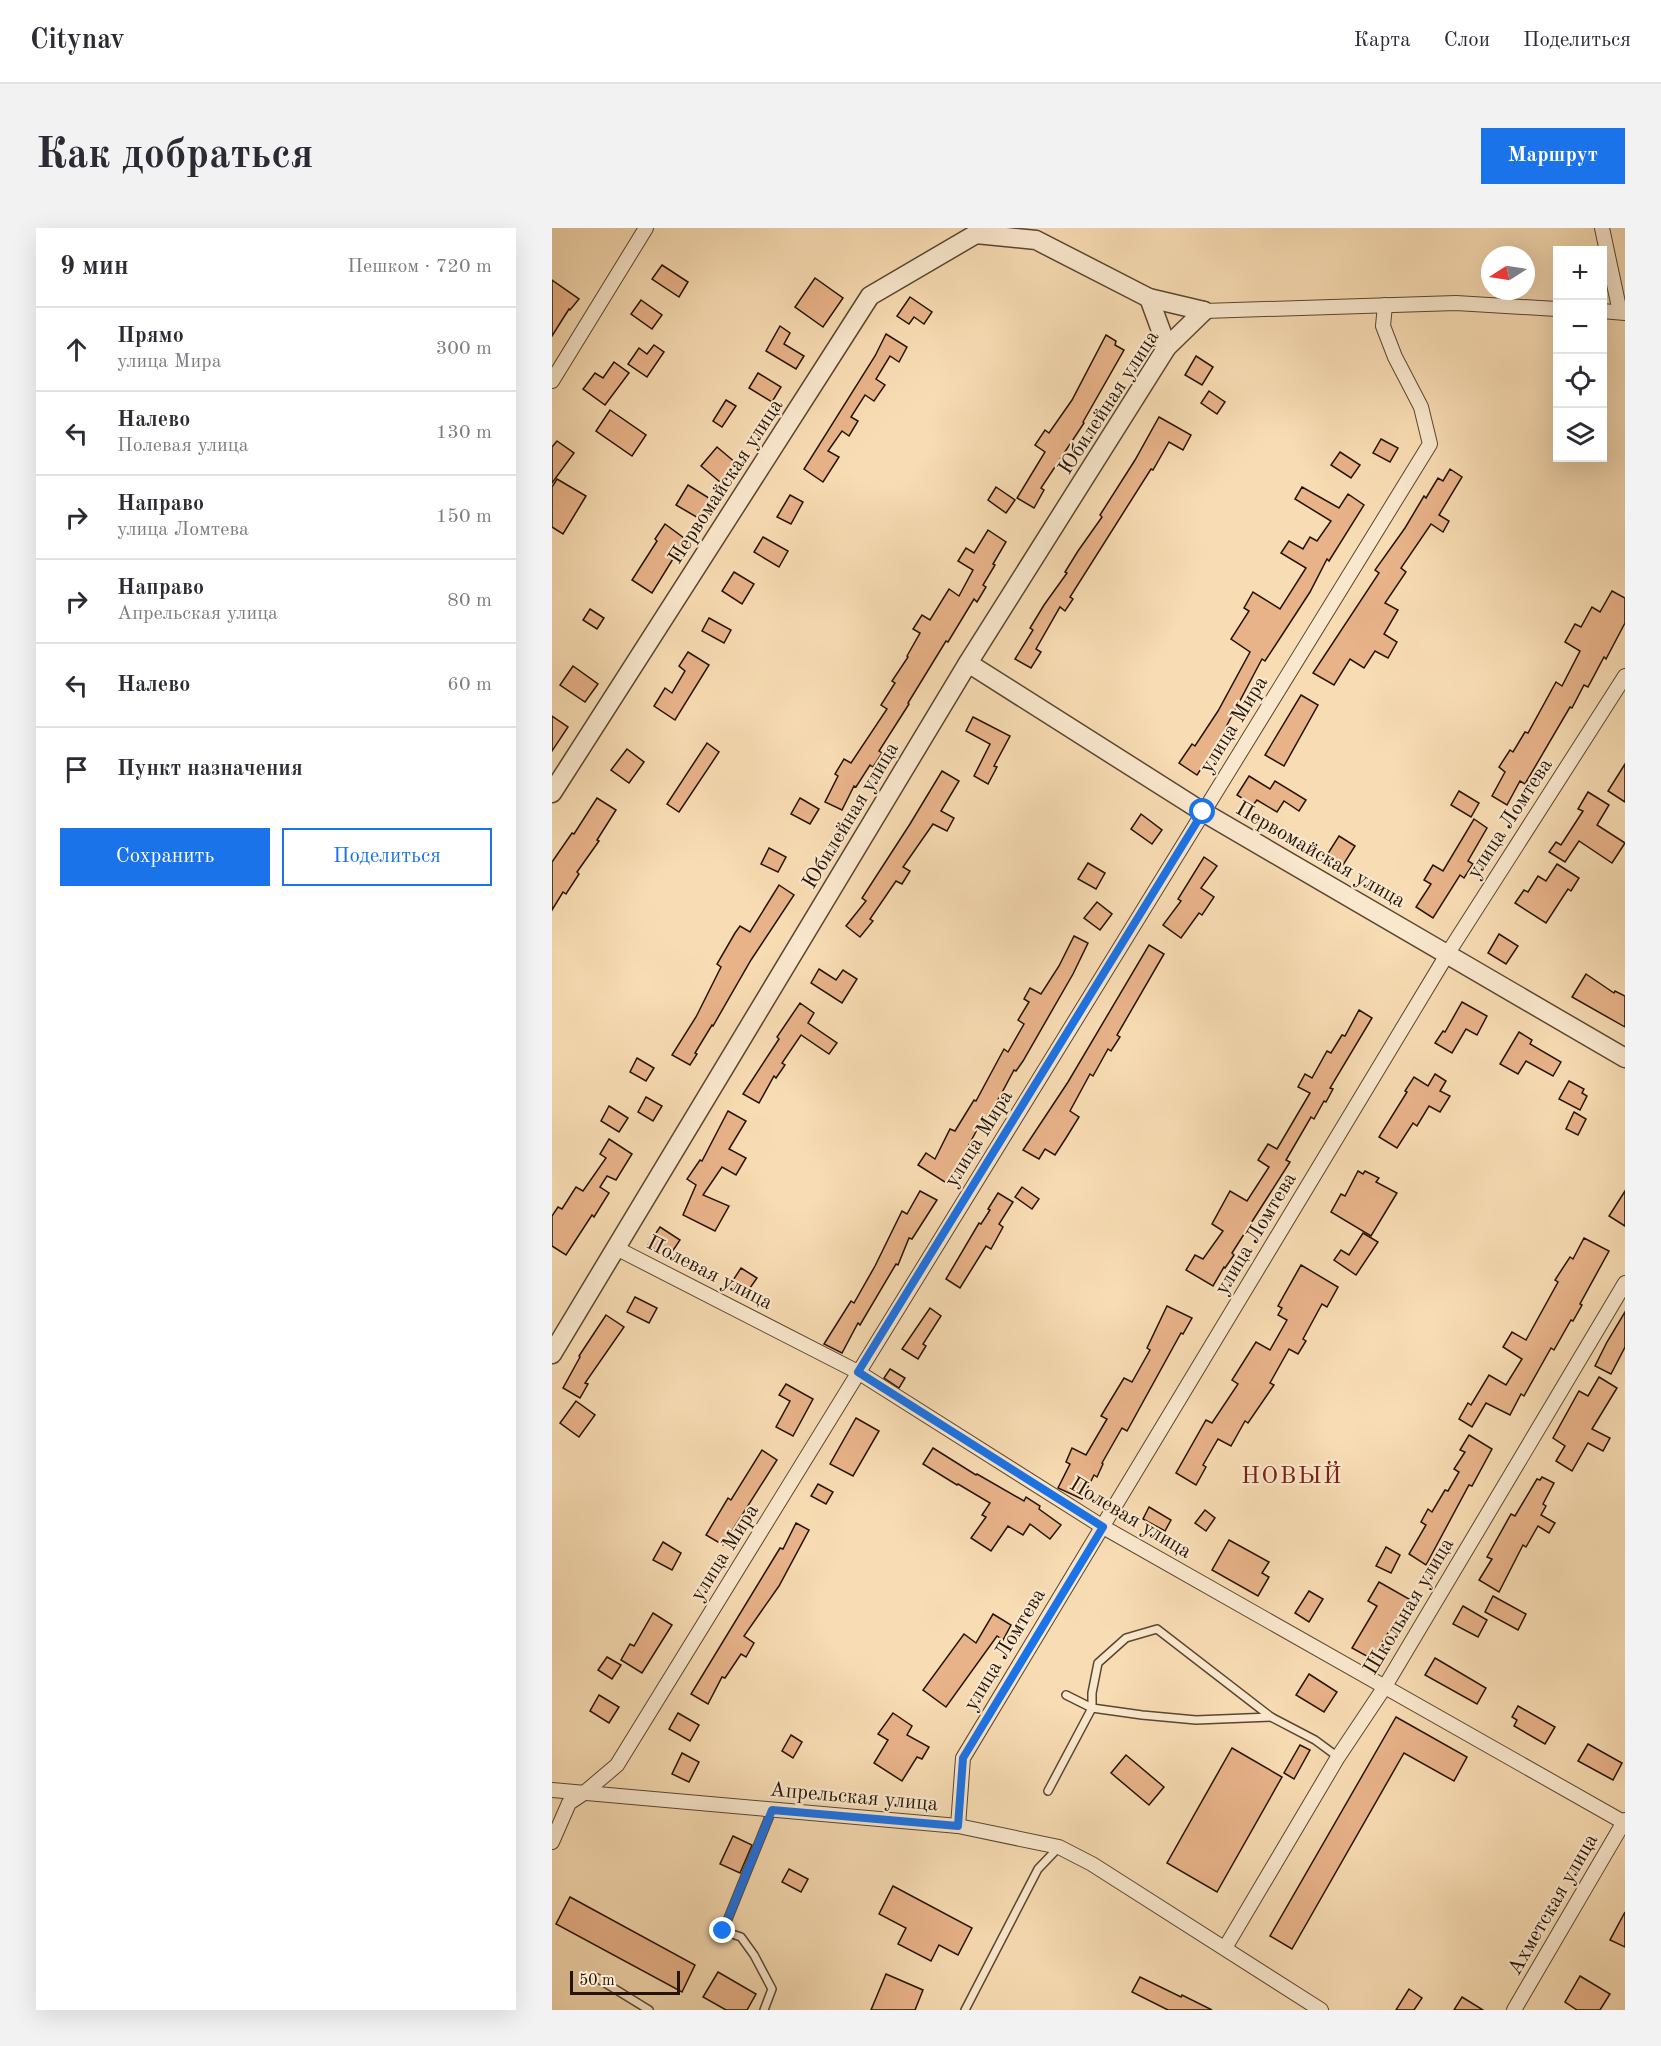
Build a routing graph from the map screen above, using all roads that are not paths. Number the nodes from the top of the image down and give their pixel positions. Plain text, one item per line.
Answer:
1 (646, 228) edge
2 (1602, 228) edge
3 (968, 231) edge
4 (1149, 298) junction
5 (1385, 305) junction
6 (1553, 309) edge
7 (1204, 311) junction
8 (1607, 311) edge
9 (1623, 313) edge
10 (1167, 347) junction
11 (552, 381) edge
12 (968, 663) junction
13 (1625, 676) edge
14 (552, 793) edge
15 (1203, 812) junction
16 (1448, 953) junction
17 (1625, 1058) edge
18 (616, 1248) junction
19 (1625, 1283) edge
20 (552, 1353) edge
21 (858, 1372) junction
22 (1103, 1527) junction
23 (1384, 1688) junction
24 (1066, 1695) dead end
25 (1092, 1708) junction
26 (1271, 1717) junction
27 (1338, 1757) junction
28 (552, 1790) edge
29 (1048, 1791) dead end
30 (584, 1793) junction
31 (772, 1810) junction
32 (1624, 1822) edge
33 (958, 1826) junction
34 (552, 1842) edge
35 (1059, 1847) junction
36 (1225, 1948) junction
37 (597, 1978) dead end
38 (1521, 2007) edge
39 (649, 2010) edge
40 (764, 2010) edge
41 (965, 2010) edge
42 (1321, 2010) edge

1 - 11 street
2 - 9 street
3 - 4 street
3 - 14 street, Первомайская улица
4 - 7 street
4 - 10 street
5 - 6 street
5 - 7 street
5 - 15 street, улица Мира
7 - 10 street, Юбилейная улица
8 - 9 street
10 - 12 street, Юбилейная улица
12 - 15 street, Первомайская улица
12 - 18 street, Юбилейная улица
13 - 16 street, улица Ломтева
15 - 16 street, Первомайская улица
15 - 21 street, улица Мира
16 - 17 street, Первомайская улица
16 - 22 street, улица Ломтева
18 - 20 street, Юбилейная улица
18 - 21 street, Полевая улица
19 - 23 street, Школьная улица
21 - 22 street, Полевая улица
21 - 30 street, улица Мира
22 - 23 street, Полевая улица
22 - 33 street, улица Ломтева
23 - 27 street, Школьная улица
23 - 32 street, Полевая улица
24 - 25 lane
25 - 26 lane
25 - 26 lane
25 - 29 lane
26 - 27 lane
27 - 36 street, Школьная улица
28 - 30 street, Апрельская улица
30 - 31 street, Апрельская улица
30 - 34 street, улица Мира
31 - 33 street, Апрельская улица
31 - 40 lane
32 - 38 street, Ахметская улица
33 - 35 street, Апрельская улица
35 - 36 street, Апрельская улица
35 - 41 lane
36 - 42 street, Апрельская улица
37 - 39 lane

